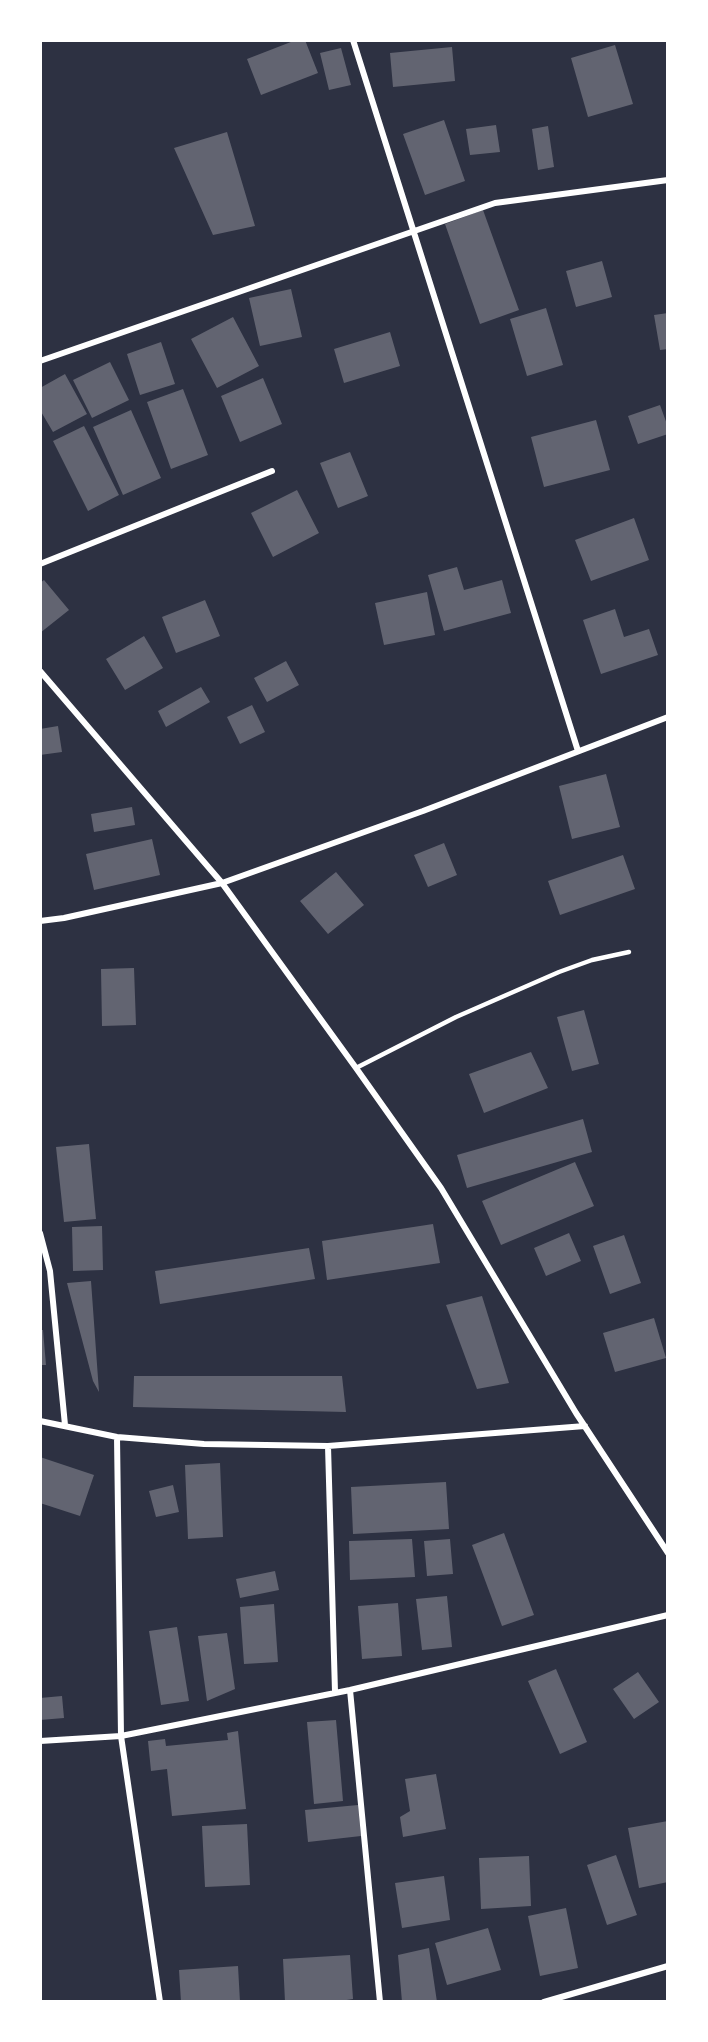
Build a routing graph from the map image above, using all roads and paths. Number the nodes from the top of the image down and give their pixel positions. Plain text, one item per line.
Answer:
1 (353, 40) edge
2 (668, 180) edge
3 (414, 230) junction
4 (40, 362) edge
5 (272, 471) dead end
6 (40, 564) edge
7 (40, 671) edge
8 (668, 717) edge
9 (578, 751) junction
10 (222, 883) junction
11 (40, 921) edge
12 (629, 952) dead end
13 (356, 1068) junction
14 (40, 1233) edge
15 (40, 1421) edge
16 (65, 1425) junction
17 (585, 1426) junction
18 (117, 1437) junction
19 (327, 1446) junction
20 (668, 1553) edge
21 (668, 1615) edge
22 (350, 1690) junction
23 (335, 1692) junction
24 (121, 1736) junction
25 (40, 1741) edge
26 (668, 1966) edge
27 (160, 2001) edge
28 (380, 2001) edge
29 (544, 2001) edge

1 - 3 street
2 - 3 street
3 - 4 street
3 - 9 street
5 - 6 street
7 - 10 street
8 - 9 street
9 - 10 street
10 - 11 street
10 - 13 street
12 - 13 lane
13 - 17 street
14 - 16 street
15 - 16 street
16 - 18 street
17 - 19 street
17 - 20 street
18 - 19 street
18 - 24 street
19 - 23 street
21 - 22 street
22 - 23 street
22 - 28 street
23 - 24 street
24 - 25 street
24 - 27 street
26 - 29 street

